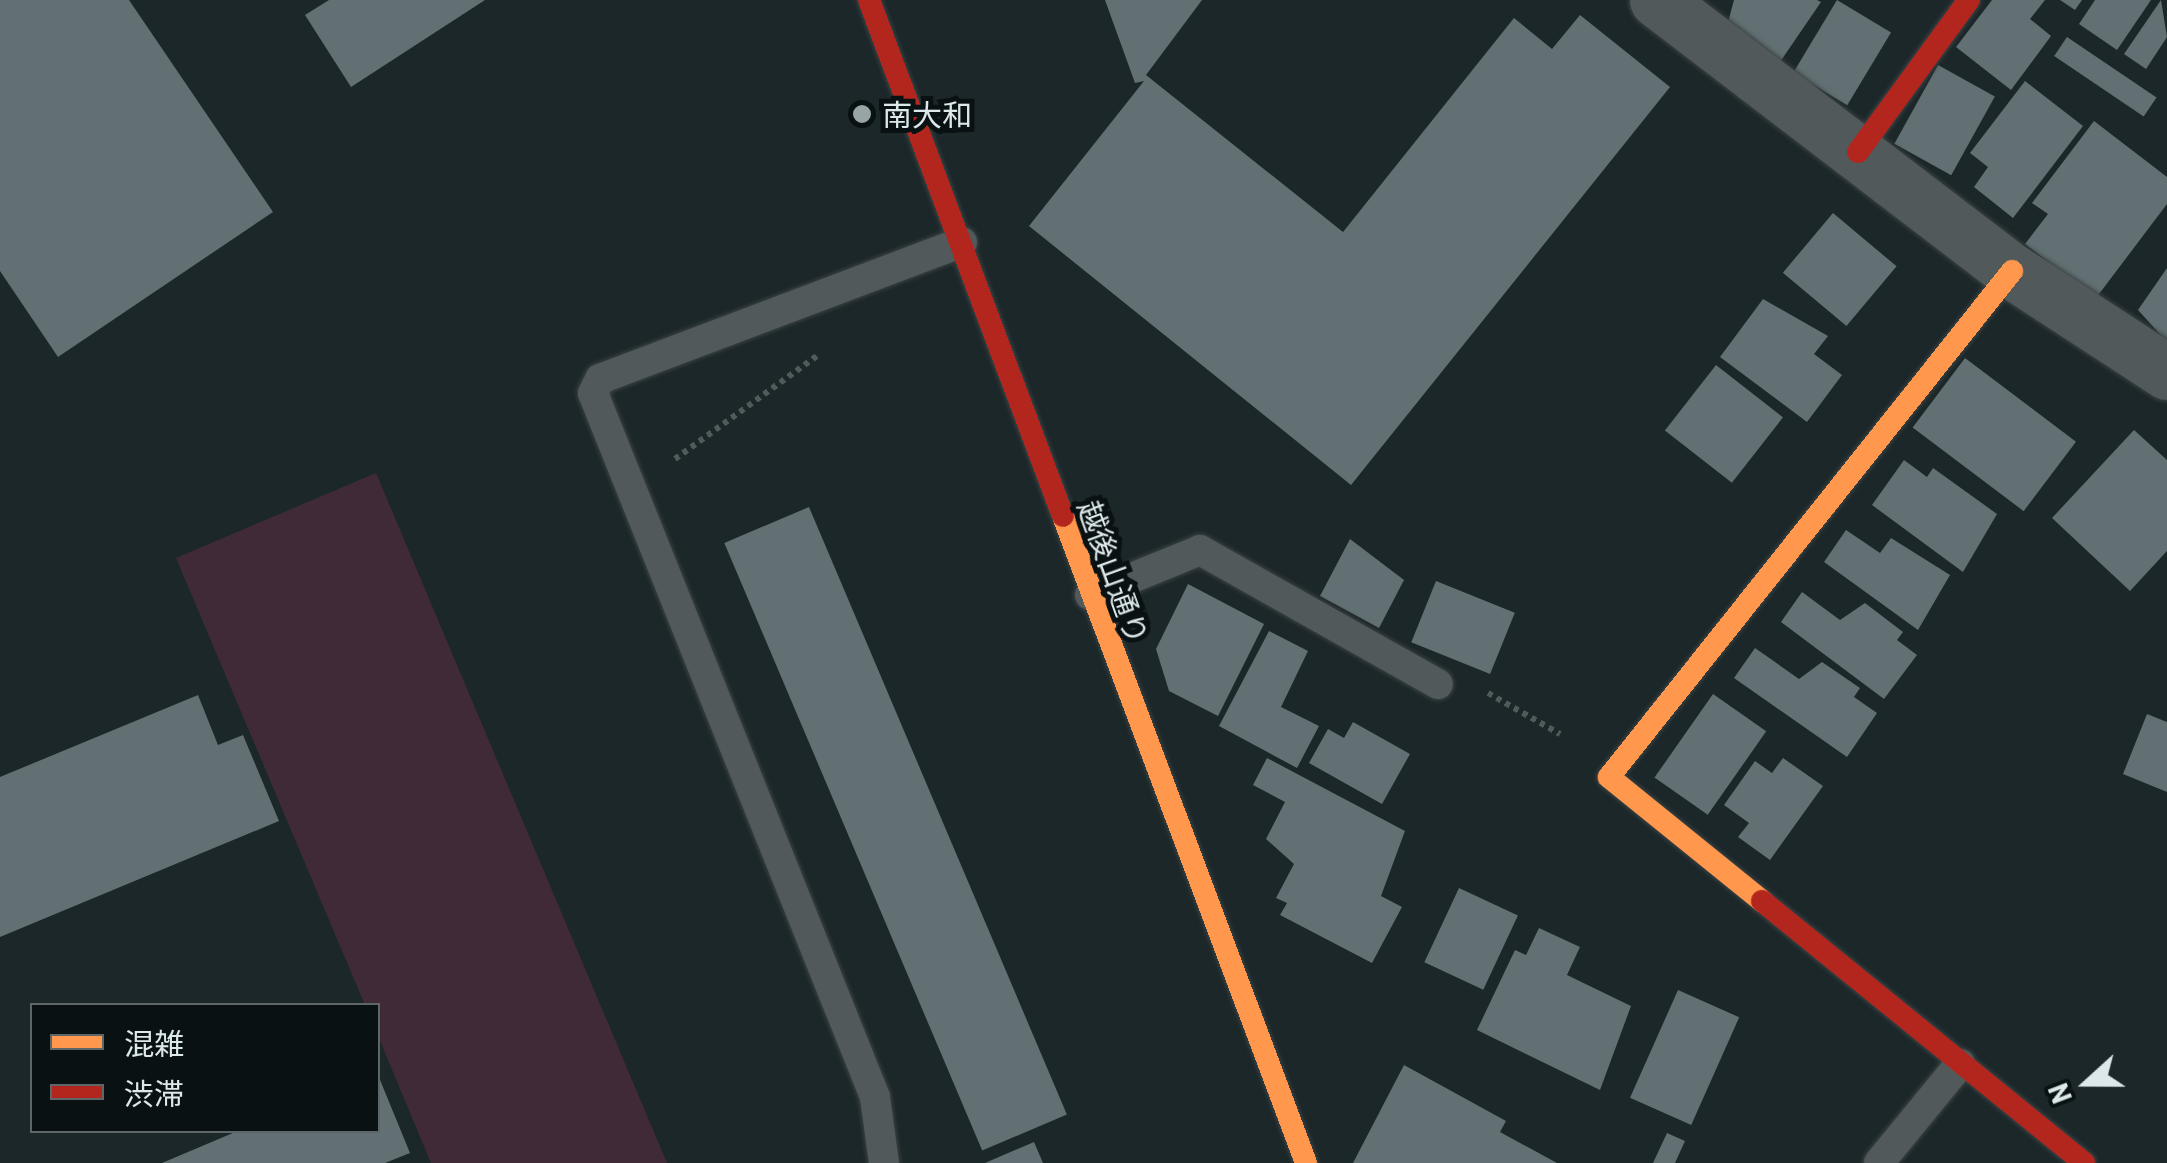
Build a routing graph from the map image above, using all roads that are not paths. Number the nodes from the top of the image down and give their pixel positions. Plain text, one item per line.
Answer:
1 (869, 0) edge
2 (1969, 0) edge
3 (1679, 7) edge
4 (1858, 152) junction
5 (962, 242) junction
6 (2012, 272) junction
7 (2167, 372) edge
8 (1090, 595) junction
9 (1438, 684) road end
10 (1960, 1064) junction
11 (884, 1163) edge
12 (1306, 1163) edge
13 (1879, 1163) edge
14 (2084, 1163) edge

1 - 5 street, 越後山通り
2 - 4 street
3 - 4 street
4 - 6 street
5 - 8 street, 越後山通り
5 - 11 lane
6 - 7 street
6 - 10 street
8 - 9 lane
8 - 12 street, 越後山通り
10 - 13 lane
10 - 14 street

